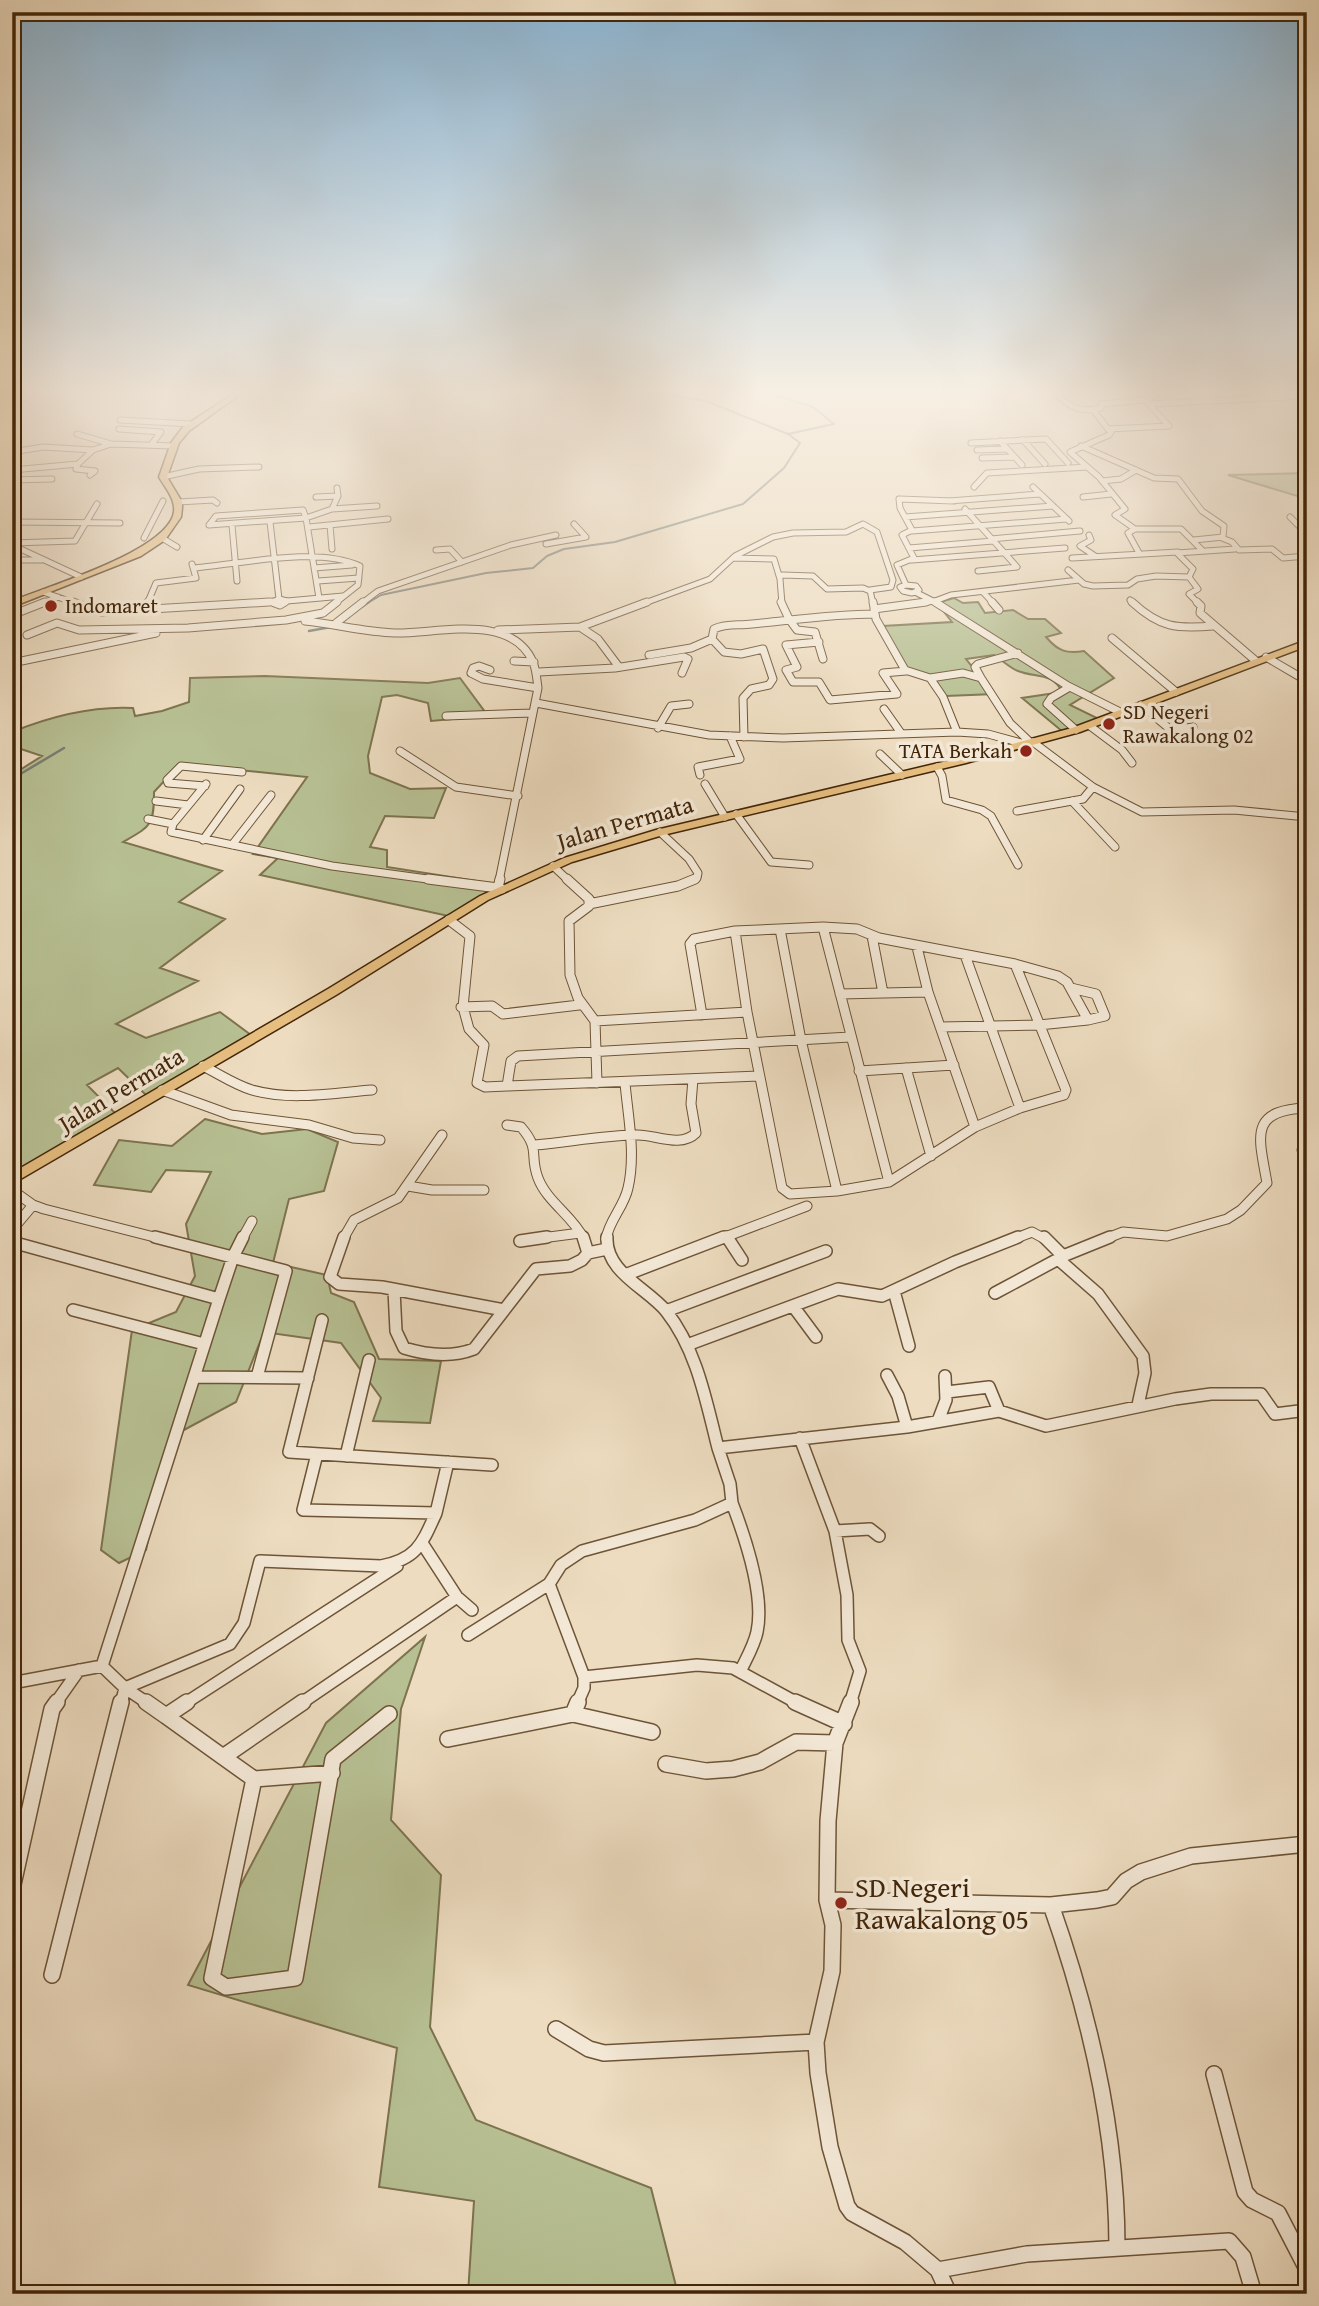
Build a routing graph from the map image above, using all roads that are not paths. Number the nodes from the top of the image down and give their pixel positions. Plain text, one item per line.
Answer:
1 (175, 498) edge
2 (337, 498) edge
3 (989, 498) edge
4 (1044, 498) edge
5 (1114, 498) edge
6 (1192, 498) edge
7 (956, 500) junction
8 (163, 501) dead end
9 (178, 502) junction
10 (217, 503) dead end
11 (97, 504) dead end
12 (377, 506) dead end
13 (1053, 506) junction
14 (332, 509) junction
15 (968, 512) junction
16 (1290, 516) dead end
17 (156, 517) junction
18 (177, 517) junction
19 (905, 517) junction
20 (307, 518) junction
21 (388, 519) dead end
22 (1068, 519) junction
23 (12, 522) edge
24 (86, 523) junction
25 (120, 523) dead end
26 (270, 523) junction
27 (574, 524) dead end
28 (232, 525) junction
29 (330, 525) junction
30 (980, 526) junction
31 (309, 527) junction
32 (548, 527) dead end
33 (1135, 529) junction
34 (912, 531) junction
35 (1307, 534) edge
36 (556, 535) junction
37 (1089, 535) dead end
38 (144, 538) dead end
39 (162, 538) junction
40 (1222, 538) junction
41 (992, 540) junction
42 (1194, 540) junction
43 (562, 541) junction
44 (47, 542) junction
45 (12, 544) edge
46 (177, 547) dead end
47 (531, 547) dead end
48 (909, 548) junction
49 (1065, 548) dead end
50 (332, 549) dead end
51 (1235, 549) junction
52 (436, 550) dead end
53 (1202, 550) junction
54 (1139, 552) junction
55 (1178, 552) junction
56 (1004, 553) junction
57 (35, 555) junction
58 (314, 556) junction
59 (1095, 556) junction
60 (1307, 556) edge
61 (733, 558) junction
62 (1072, 558) dead end
63 (12, 560) edge
64 (46, 560) junction
65 (912, 560) junction
66 (276, 561) junction
67 (462, 562) junction
68 (236, 565) junction
69 (359, 565) junction
70 (314, 568) junction
71 (978, 570) dead end
72 (1068, 570) dead end
73 (782, 575) junction
74 (81, 577) junction
75 (1189, 577) junction
76 (359, 578) junction
77 (1079, 580) junction
78 (318, 581) junction
79 (237, 582) dead end
80 (870, 591) junction
81 (43, 592) junction
82 (982, 592) junction
83 (344, 596) junction
84 (58, 597) junction
85 (319, 598) junction
86 (1130, 600) dead end
87 (280, 601) junction
88 (935, 601) junction
89 (12, 604) edge
90 (192, 609) junction
91 (999, 610) dead end
92 (144, 611) junction
93 (874, 611) junction
94 (12, 615) edge
95 (786, 618) junction
96 (283, 620) junction
97 (336, 623) junction
98 (1213, 626) junction
99 (580, 627) junction
100 (188, 628) junction
101 (79, 630) junction
102 (484, 630) junction
103 (27, 635) dead end
104 (1112, 638) dead end
105 (712, 639) junction
106 (819, 642) junction
107 (1307, 643) edge
108 (92, 645) junction
109 (1018, 653) junction
110 (823, 659) dead end
111 (1261, 659) junction
112 (514, 661) dead end
113 (534, 662) junction
114 (12, 663) edge
115 (616, 664) junction
116 (975, 667) junction
117 (490, 670) dead end
118 (906, 671) junction
119 (539, 672) junction
120 (682, 673) dead end
121 (963, 673) junction
122 (930, 678) junction
123 (981, 678) junction
124 (1307, 681) edge
125 (538, 688) junction
126 (1071, 690) junction
127 (1176, 692) junction
128 (536, 703) junction
129 (689, 704) dead end
130 (1141, 705) junction
131 (884, 709) dead end
132 (533, 713) junction
133 (1122, 713) junction
134 (446, 716) dead end
135 (1193, 727) dead end
136 (658, 728) junction
137 (1083, 728) junction
138 (957, 732) junction
139 (901, 733) junction
140 (730, 736) junction
141 (744, 737) junction
142 (1030, 743) junction
143 (400, 751) dead end
144 (880, 754) dead end
145 (1132, 763) dead end
146 (937, 767) junction
147 (242, 772) dead end
148 (699, 775) dead end
149 (902, 775) junction
150 (705, 784) dead end
151 (1093, 787) junction
152 (240, 789) dead end
153 (271, 795) dead end
154 (518, 796) junction
155 (156, 801) dead end
156 (1072, 801) junction
157 (188, 805) junction
158 (1017, 811) dead end
159 (730, 816) junction
160 (1307, 817) edge
161 (148, 819) dead end
162 (173, 824) junction
163 (660, 832) junction
164 (203, 840) junction
165 (232, 845) junction
166 (1115, 847) dead end
167 (808, 865) dead end
168 (1018, 865) dead end
169 (553, 866) junction
170 (500, 889) junction
171 (589, 904) junction
172 (449, 920) junction
173 (823, 928) junction
174 (780, 929) junction
175 (735, 931) junction
176 (872, 936) junction
177 (917, 947) junction
178 (965, 955) junction
179 (1015, 964) junction
180 (1071, 988) junction
181 (928, 992) junction
182 (883, 993) junction
183 (840, 994) junction
184 (579, 1005) junction
185 (461, 1007) junction
186 (747, 1012) junction
187 (702, 1015) junction
188 (1088, 1020) junction
189 (595, 1021) junction
190 (1039, 1025) junction
191 (988, 1026) junction
192 (940, 1027) junction
193 (850, 1037) junction
194 (801, 1040) junction
195 (753, 1044) junction
196 (596, 1053) junction
197 (954, 1065) junction
198 (203, 1066) junction
199 (906, 1068) junction
200 (859, 1071) junction
201 (759, 1076) junction
202 (693, 1079) junction
203 (597, 1083) junction
204 (625, 1083) junction
205 (507, 1086) junction
206 (162, 1090) junction
207 (372, 1090) dead end
208 (1020, 1108) junction
209 (1307, 1108) edge
210 (507, 1125) dead end
211 (975, 1128) junction
212 (442, 1135) dead end
213 (629, 1136) junction
214 (380, 1140) dead end
215 (535, 1144) junction
216 (931, 1156) junction
217 (12, 1179) edge
218 (889, 1182) junction
219 (408, 1186) junction
220 (12, 1189) edge
221 (484, 1190) dead end
222 (837, 1191) junction
223 (33, 1205) junction
224 (807, 1206) dead end
225 (252, 1221) dead end
226 (12, 1230) edge
227 (580, 1233) junction
228 (726, 1236) junction
229 (520, 1241) dead end
230 (12, 1242) edge
231 (607, 1249) junction
232 (826, 1251) dead end
233 (588, 1253) junction
234 (233, 1257) junction
235 (1060, 1258) junction
236 (743, 1259) dead end
237 (625, 1275) junction
238 (394, 1290) junction
239 (894, 1291) junction
240 (995, 1293) dead end
241 (219, 1299) junction
242 (793, 1306) junction
243 (73, 1310) dead end
244 (503, 1310) junction
245 (666, 1311) junction
246 (322, 1320) dead end
247 (816, 1337) dead end
248 (204, 1344) junction
249 (687, 1345) junction
250 (909, 1346) dead end
251 (369, 1360) dead end
252 (887, 1375) dead end
253 (945, 1376) dead end
254 (194, 1377) junction
255 (257, 1377) junction
256 (308, 1378) junction
257 (947, 1392) junction
258 (1138, 1405) junction
259 (1307, 1410) edge
260 (999, 1411) junction
261 (938, 1421) junction
262 (907, 1427) junction
263 (800, 1438) junction
264 (718, 1448) junction
265 (317, 1454) junction
266 (346, 1456) junction
267 (448, 1462) junction
268 (492, 1465) dead end
269 (732, 1503) junction
270 (436, 1513) junction
271 (835, 1531) junction
272 (879, 1536) dead end
273 (422, 1543) junction
274 (400, 1563) junction
275 (549, 1584) junction
276 (457, 1597) junction
277 (472, 1610) dead end
278 (468, 1635) dead end
279 (102, 1666) junction
280 (79, 1670) junction
281 (740, 1672) junction
282 (584, 1678) junction
283 (12, 1683) edge
284 (125, 1688) junction
285 (388, 1714) dead end
286 (573, 1714) junction
287 (166, 1716) junction
288 (844, 1724) junction
289 (652, 1732) dead end
290 (448, 1739) dead end
291 (835, 1743) junction
292 (223, 1756) junction
293 (666, 1764) dead end
294 (332, 1773) junction
295 (254, 1779) junction
296 (1307, 1844) edge
297 (12, 1889) edge
298 (827, 1900) junction
299 (1051, 1905) junction
300 (52, 1975) dead end
301 (556, 2029) dead end
302 (816, 2042) junction
303 (1213, 2074) dead end
304 (1117, 2248) junction
305 (1307, 2269) edge
306 (938, 2270) junction
307 (949, 2294) edge
308 (1254, 2294) edge

1 - 9 main road
2 - 14 street
3 - 7 street
4 - 13 street
5 - 33 street
6 - 40 street
7 - 15 street
7 - 19 street
8 - 17 street
9 - 10 street
9 - 18 main road
11 - 24 street
12 - 14 street
13 - 15 street
13 - 22 street
14 - 20 street
15 - 19 street
15 - 30 street
16 - 35 street
17 - 18 street
17 - 38 street
18 - 39 main road
19 - 34 street
20 - 26 street
20 - 28 street
20 - 31 street
21 - 29 street
22 - 30 street
22 - 41 street
23 - 24 street
24 - 25 street
24 - 44 street
26 - 28 street
26 - 66 street
27 - 43 street
28 - 68 street
29 - 31 street
29 - 50 street
30 - 34 street
30 - 41 street
31 - 58 street
32 - 36 street
33 - 42 street
33 - 54 street
34 - 48 street
36 - 43 street
36 - 67 street
37 - 59 street
39 - 46 street
39 - 74 main road
40 - 42 street
40 - 51 street
41 - 48 street
41 - 56 street
42 - 53 street
43 - 47 street
44 - 45 street
44 - 57 street
45 - 57 street
48 - 65 street
49 - 56 street
51 - 53 street
51 - 60 street
52 - 67 street
53 - 55 street
54 - 55 street
54 - 59 street
55 - 75 street
56 - 65 street
56 - 71 street
57 - 64 street
58 - 66 street
58 - 69 street
58 - 70 street
59 - 62 street
61 - 73 street
61 - 80 street
61 - 99 street
63 - 64 street
64 - 74 street
65 - 88 street
66 - 68 street
66 - 87 street
67 - 97 street
68 - 79 street
68 - 92 street
69 - 70 street
69 - 76 street
70 - 78 street
72 - 77 street
73 - 80 street
73 - 95 street
74 - 81 main road
75 - 77 street
75 - 98 street
76 - 78 street
76 - 83 street
77 - 82 street
78 - 85 street
80 - 93 street
81 - 84 street
81 - 89 main road
82 - 88 street
82 - 91 street
83 - 85 street
83 - 96 street
84 - 92 street
84 - 94 street
85 - 87 street
86 - 98 street
87 - 90 street
87 - 96 street
88 - 93 street
88 - 109 street
90 - 92 street
90 - 100 street
93 - 95 street
93 - 118 street
95 - 105 street
95 - 106 street
96 - 97 street
96 - 100 street
97 - 102 street
98 - 111 street
99 - 102 street
99 - 115 street
100 - 101 street
100 - 108 street
101 - 103 street
101 - 108 street
102 - 113 street
104 - 127 street
105 - 115 street
105 - 141 street
106 - 110 street
106 - 118 street
107 - 111 main road, Jalan Permata
108 - 114 street
109 - 116 street
109 - 126 street
111 - 124 street
111 - 127 main road, Jalan Permata
112 - 113 street
113 - 119 street
115 - 119 street
115 - 120 street
116 - 121 street
116 - 123 street
117 - 125 street
118 - 122 street
119 - 125 street
121 - 122 street
121 - 123 street
122 - 138 street
123 - 142 street
125 - 128 street
126 - 133 street
126 - 137 street
127 - 130 main road, Jalan Permata
128 - 132 street
128 - 136 street
129 - 136 street
130 - 133 main road, Jalan Permata
130 - 135 street
131 - 139 street
132 - 134 street
132 - 154 street
133 - 137 main road, Jalan Permata
136 - 140 street
137 - 142 main road, Jalan Permata
137 - 145 street
138 - 139 street
138 - 142 street
139 - 141 street
140 - 141 street
140 - 148 street
142 - 146 main road, Jalan Permata
142 - 151 street
143 - 154 street
144 - 149 street
146 - 149 main road, Jalan Permata
146 - 168 street
147 - 157 street
149 - 159 main road, Jalan Permata
150 - 159 street
151 - 156 street
151 - 160 street
152 - 164 street
153 - 165 street
154 - 170 street
155 - 157 street
156 - 158 street
156 - 166 street
157 - 162 street
159 - 163 main road, Jalan Permata
159 - 167 street
161 - 162 street
162 - 164 street
163 - 169 main road, Jalan Permata
163 - 171 street
164 - 165 street
165 - 170 street
169 - 170 main road, Jalan Permata
169 - 171 street
170 - 172 main road, Jalan Permata
171 - 184 street
172 - 185 street
172 - 198 main road, Jalan Permata
173 - 174 street
173 - 176 street
173 - 183 street
174 - 175 street
174 - 194 street
175 - 186 street
175 - 187 street
176 - 177 street
176 - 182 street
177 - 178 street
177 - 181 street
178 - 179 street
178 - 191 street
179 - 180 street
179 - 190 street
180 - 188 street
180 - 188 street
181 - 182 street
181 - 192 street
182 - 183 street
183 - 193 street
184 - 185 street
184 - 189 street
185 - 205 street
186 - 187 street
186 - 195 street
187 - 189 street
188 - 190 street
189 - 196 street
190 - 191 street
190 - 208 street
191 - 192 street
191 - 208 street
192 - 197 street
193 - 194 street
193 - 200 street
194 - 195 street
194 - 222 street
195 - 196 street
195 - 201 street
196 - 203 street
196 - 205 street
197 - 199 street
197 - 211 street
198 - 206 main road, Jalan Permata
198 - 207 street
199 - 200 street
199 - 216 street
200 - 218 street
201 - 202 street
201 - 222 street
202 - 204 street
202 - 213 street
203 - 204 street
203 - 205 street
204 - 213 street
206 - 214 street
206 - 217 main road, Jalan Permata
208 - 211 street
209 - 235 street
210 - 215 street
211 - 216 street
212 - 219 street
213 - 215 street
213 - 231 street
215 - 227 street
216 - 218 street
218 - 222 street
219 - 221 street
219 - 238 street
220 - 223 street
223 - 226 street
223 - 234 street
224 - 228 street
225 - 234 street
227 - 229 street
227 - 233 street
228 - 236 street
228 - 237 street
230 - 241 street
231 - 233 street
231 - 237 street
232 - 245 street
233 - 244 street
234 - 241 street
234 - 255 street
235 - 239 street
235 - 240 street
235 - 258 street
237 - 245 street
238 - 244 street
238 - 244 street
239 - 242 street
239 - 250 street
241 - 248 street
242 - 247 street
242 - 249 street
243 - 248 street
245 - 249 street
246 - 256 street
248 - 254 street
249 - 264 street
251 - 266 street
252 - 262 street
253 - 257 street
254 - 255 street
254 - 279 street
255 - 256 street
256 - 265 street
257 - 260 street
257 - 261 street
258 - 259 street
258 - 260 street
260 - 261 street
261 - 262 street
262 - 263 street
263 - 264 street
263 - 271 street
264 - 269 street
265 - 266 street
265 - 270 street
266 - 267 street
267 - 268 street
267 - 270 street
269 - 275 street
269 - 281 street
270 - 273 street
271 - 272 street
271 - 288 street
273 - 274 street
273 - 276 street
274 - 284 street
274 - 287 street
275 - 278 street
275 - 282 street
276 - 277 street
276 - 292 street
279 - 280 street
279 - 284 street
280 - 283 street
280 - 297 street
281 - 282 street
281 - 288 street
282 - 286 street
284 - 287 street
284 - 300 street
285 - 294 street
286 - 289 street
286 - 290 street
287 - 292 street
288 - 291 street
291 - 293 street
291 - 298 street
292 - 295 street
294 - 295 street
294 - 295 street
296 - 299 street
298 - 299 street
298 - 302 street
299 - 304 street
301 - 302 street
302 - 306 street
303 - 305 street
304 - 306 street
304 - 308 street
306 - 307 street

